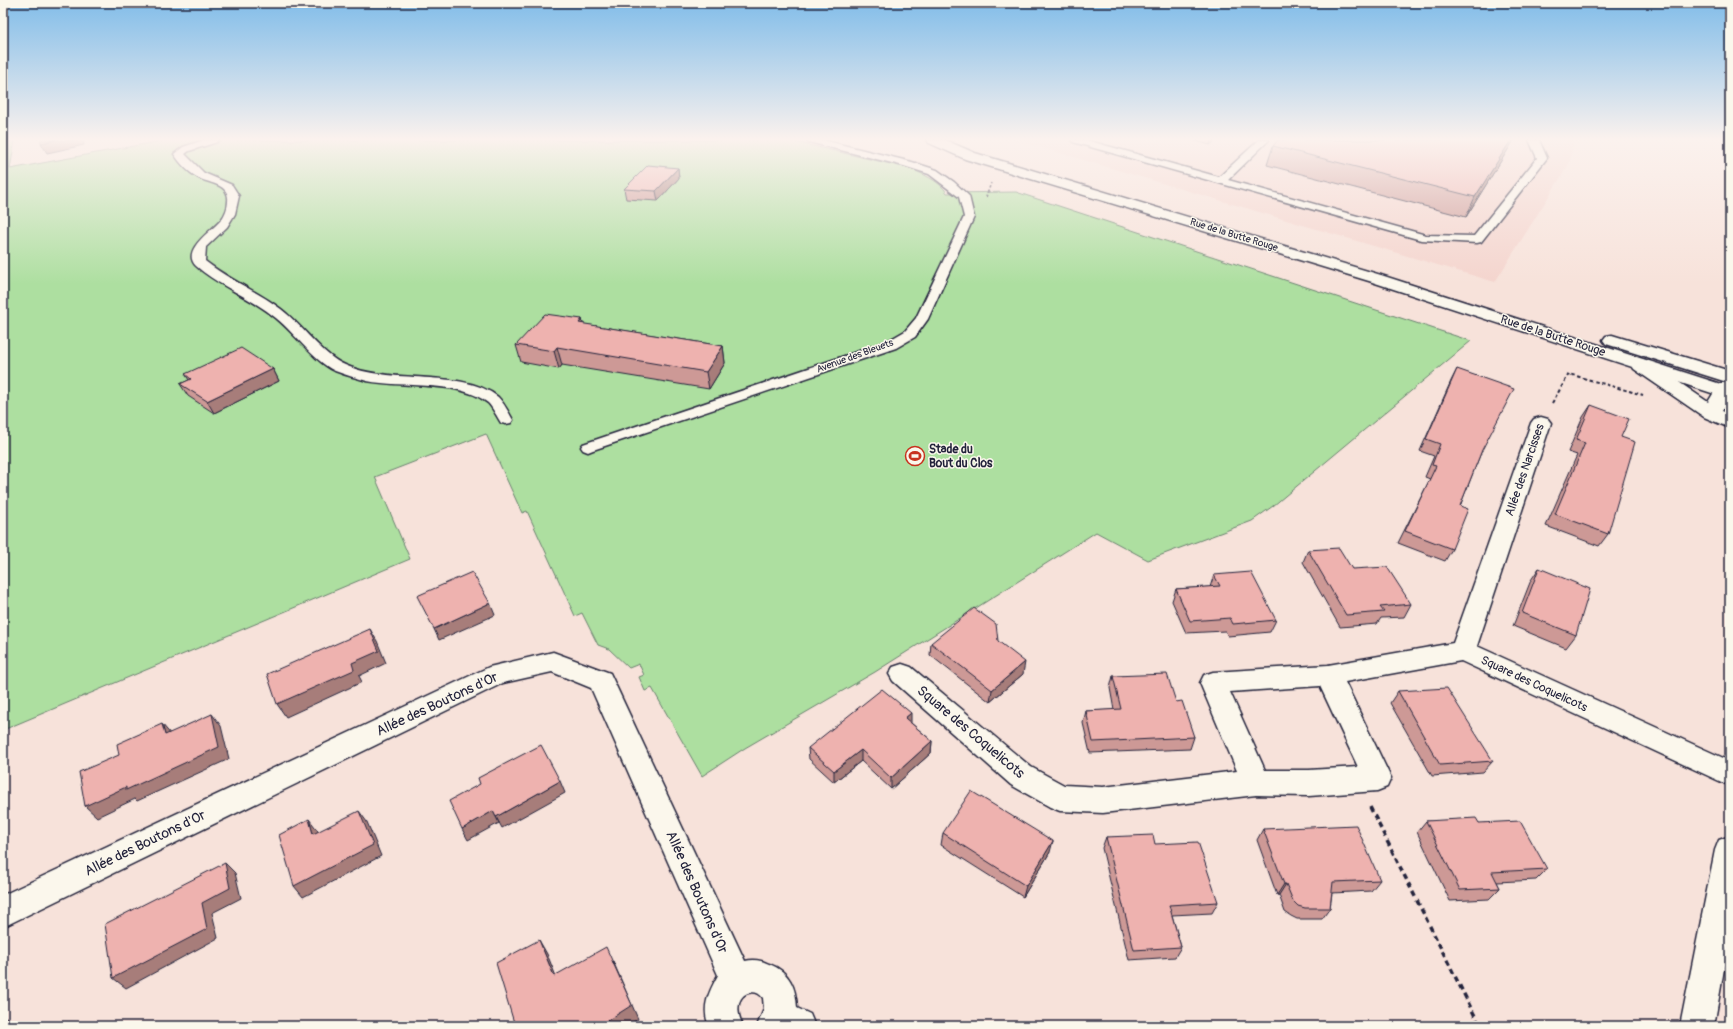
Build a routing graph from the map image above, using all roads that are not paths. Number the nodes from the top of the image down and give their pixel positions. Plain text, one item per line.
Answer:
1 (231, 188) edge
2 (955, 188) edge
3 (1076, 188) edge
4 (1246, 188) edge
5 (1518, 188) edge
6 (1375, 278) junction
7 (1641, 365) junction
8 (1728, 387) edge
9 (1711, 412) junction
10 (506, 420) dead end
11 (1730, 422) edge
12 (1541, 423) road end
13 (1730, 432) edge
14 (588, 447) dead end
15 (1463, 651) junction
16 (902, 674) dead end
17 (1328, 675) junction
18 (1730, 774) edge
19 (1256, 782) junction
20 (1730, 850) edge
21 (3, 911) edge
22 (737, 980) junction
23 (1692, 1020) edge
24 (784, 1023) edge
25 (726, 1026) edge

1 - 10 lane
2 - 14 lane, Avenue des Bleuets
3 - 6 street, Rue de la Butte Rouge
4 - 5 lane
6 - 7 street, Rue de la Butte Rouge
6 - 8 street, Rue de la Butte Rouge
7 - 8 street, Rue de la Butte Rouge
7 - 9 street
8 - 9 street
9 - 11 street
9 - 13 street
12 - 15 street, Allée des Narcisses
15 - 17 street
15 - 18 street, Square des Coquelicots
16 - 19 street, Square des Coquelicots
17 - 19 street
17 - 19 street, Square des Coquelicots
20 - 23 street
21 - 22 street, Allée des Boutons d'Or
22 - 24 street
22 - 25 street

